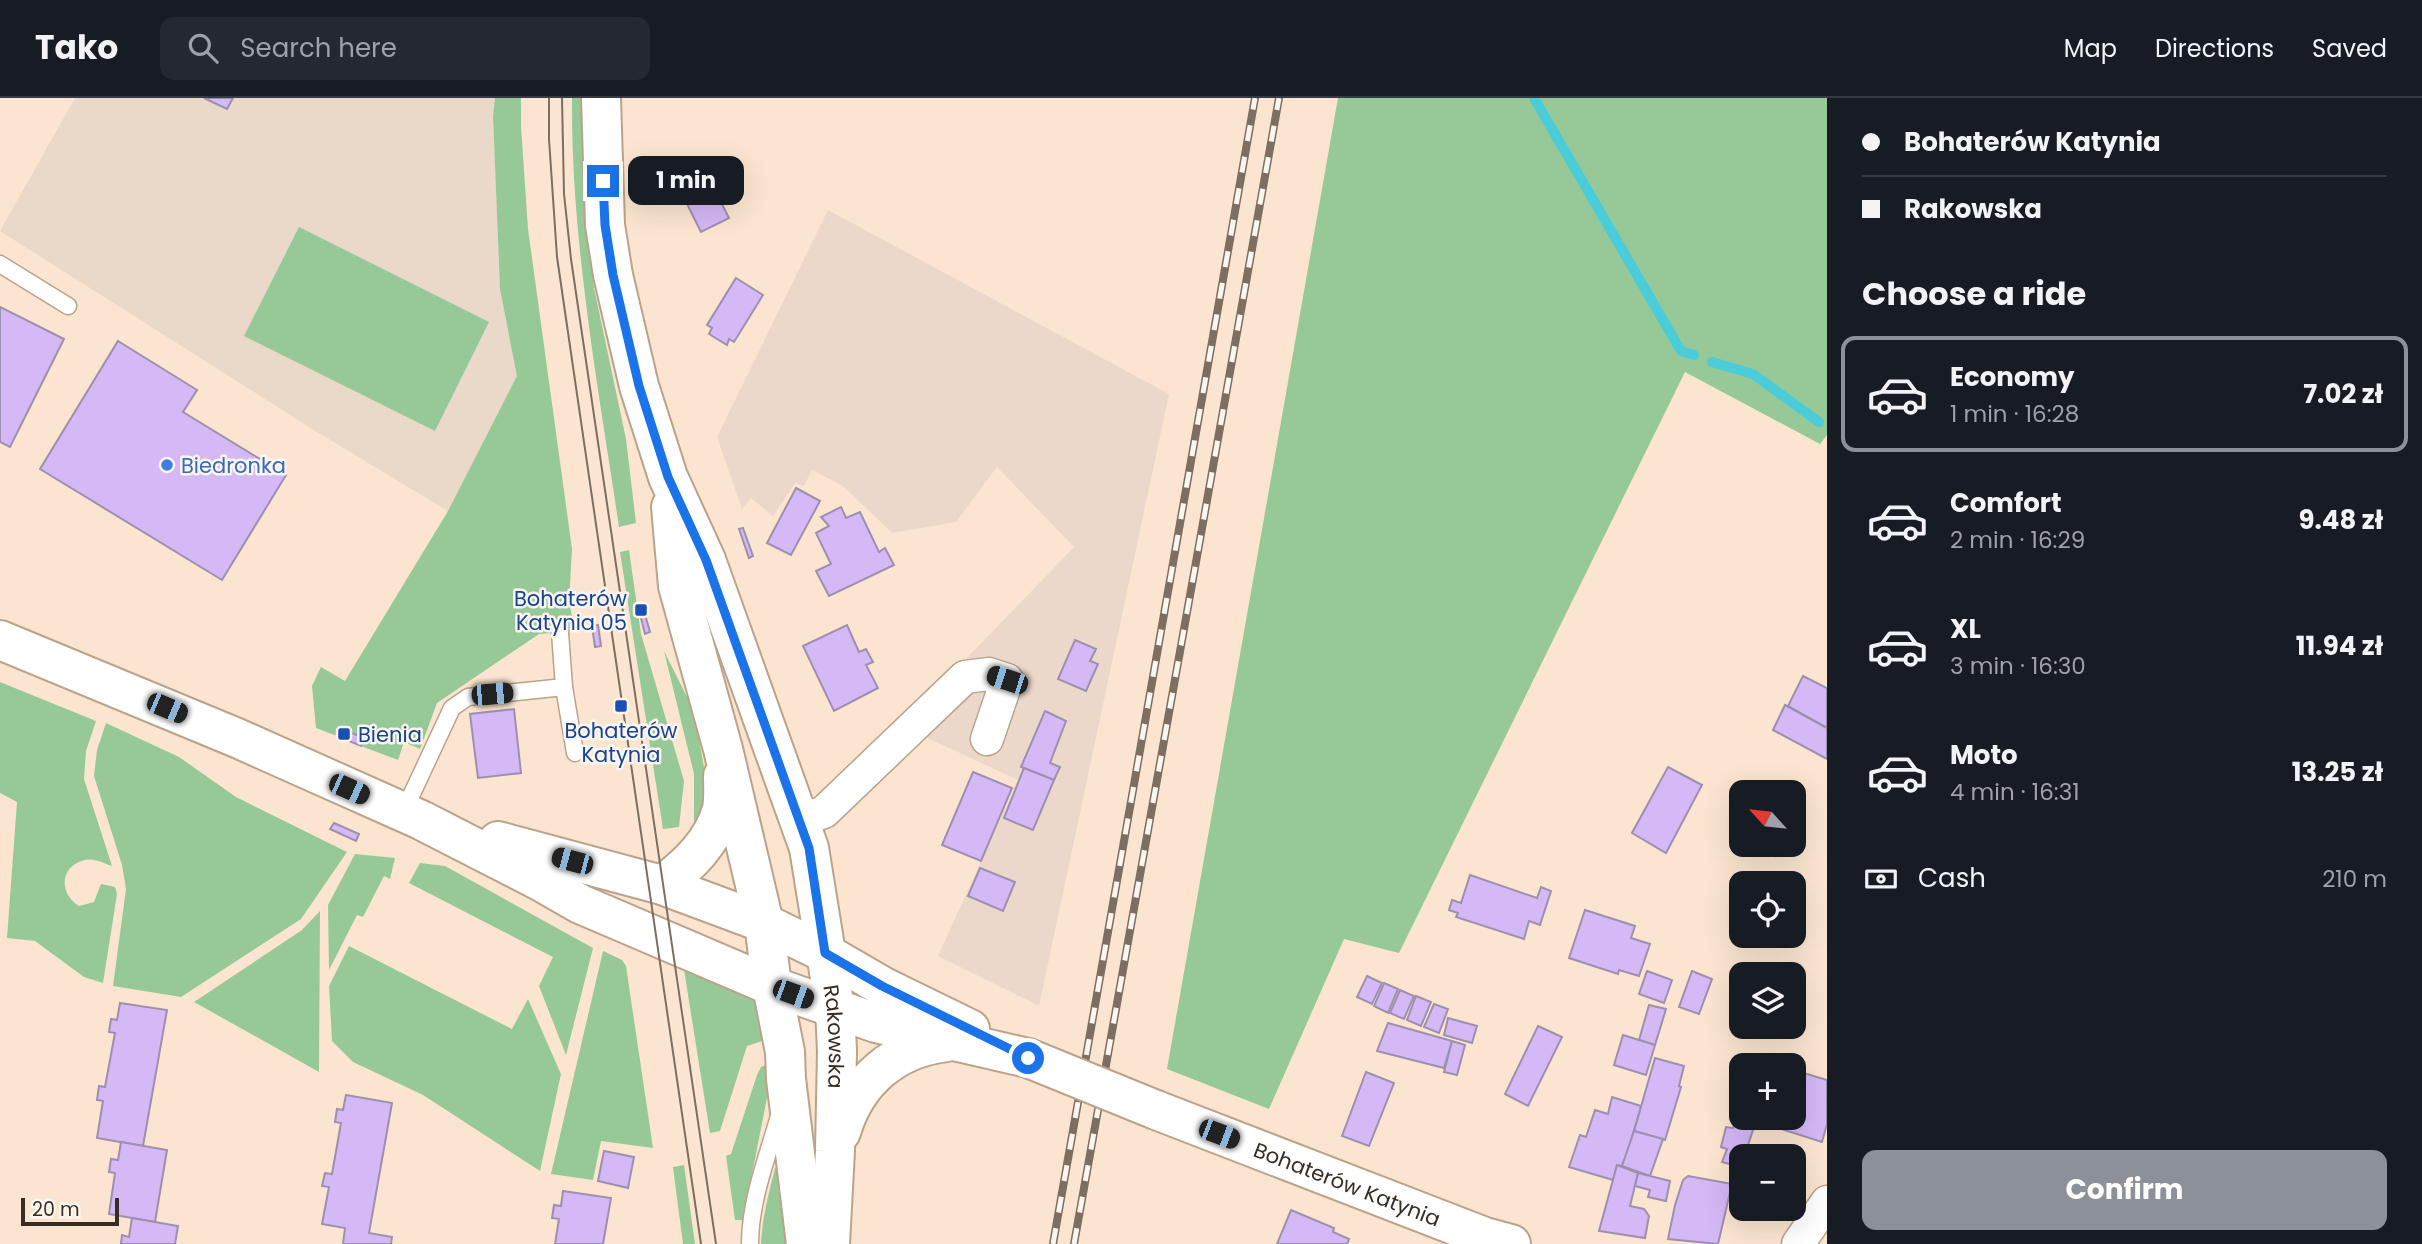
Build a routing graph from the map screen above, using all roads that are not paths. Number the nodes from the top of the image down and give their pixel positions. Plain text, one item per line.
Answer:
1 (601, 98) edge
2 (0, 264) edge
3 (68, 306) dead end
4 (668, 477) junction
5 (560, 633) dead end
6 (0, 640) edge
7 (564, 687) junction
8 (987, 739) dead end
9 (723, 749) junction
10 (575, 753) dead end
11 (412, 817) junction
12 (799, 821) junction
13 (662, 885) junction
14 (764, 923) junction
15 (825, 953) junction
16 (772, 986) junction
17 (835, 1009) junction
18 (953, 1042) junction
19 (1028, 1058) junction
20 (786, 1079) junction
21 (835, 1151) junction
22 (1827, 1202) edge
23 (750, 1244) edge
24 (806, 1244) edge
25 (830, 1244) edge
26 (1510, 1244) edge
27 (1798, 1244) edge

1 - 4 street, Rakowska
2 - 3 lane
4 - 9 street, Rakowska
4 - 12 street, Rakowska
5 - 7 lane
6 - 11 street, Bohaterów Katynia
7 - 10 lane
7 - 11 lane
8 - 12 street
9 - 13 street
9 - 14 street, Rakowska
11 - 13 street, Bohaterów Katynia
11 - 16 street, Bohaterów Katynia
12 - 15 street, Rakowska
13 - 14 street, Bohaterów Katynia
14 - 15 street, Bohaterów Katynia
14 - 16 street, Rakowska
15 - 17 street, Rakowska
15 - 19 street, Bohaterów Katynia
16 - 17 street, Bohaterów Katynia
16 - 20 street, Rakowska
17 - 18 street, Bohaterów Katynia
17 - 21 street, Rakowska
18 - 19 street, Bohaterów Katynia
18 - 21 street
19 - 26 street, Bohaterów Katynia, bridge
20 - 23 lane
20 - 24 street, Rakowska
21 - 25 street, Rakowska
22 - 27 street

